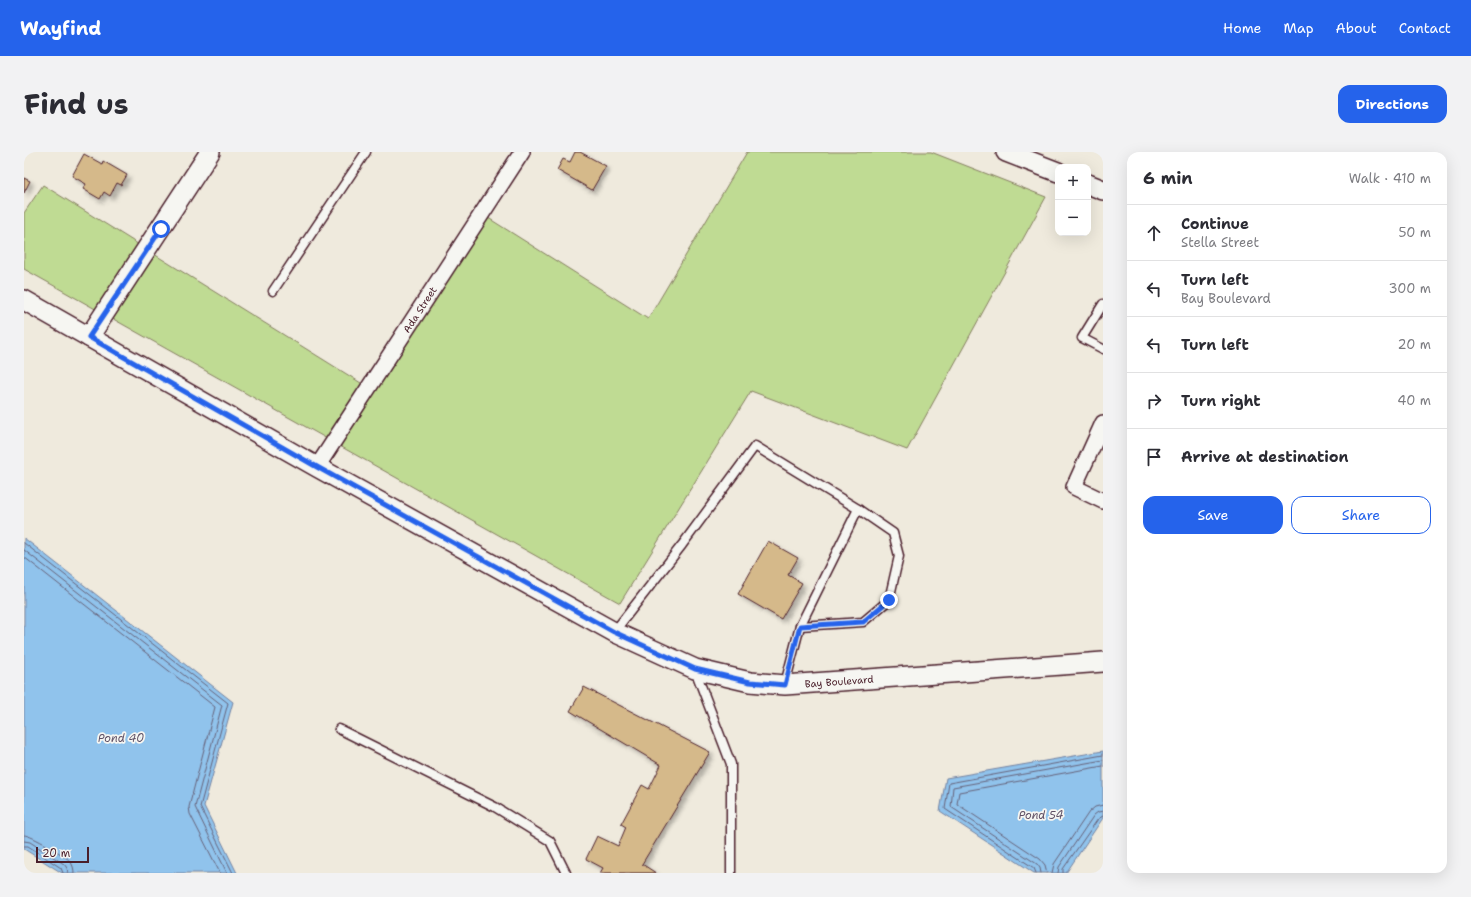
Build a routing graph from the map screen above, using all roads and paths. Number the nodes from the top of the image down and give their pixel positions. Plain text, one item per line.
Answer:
1 (210, 152) edge
2 (366, 152) edge
3 (522, 152) edge
4 (1006, 152) edge
5 (1055, 171) edge
6 (1091, 185) edge
7 (1103, 190) edge
8 (273, 290) dead end
9 (24, 300) edge
10 (1103, 304) edge
11 (89, 337) junction
12 (1103, 349) edge
13 (1103, 423) edge
14 (317, 467) junction
15 (1103, 501) edge
16 (858, 509) junction
17 (800, 626) junction
18 (614, 632) junction
19 (1103, 662) edge
20 (695, 669) junction
21 (785, 685) junction
22 (339, 728) dead end
23 (566, 873) edge
24 (731, 873) edge

1 - 11 street
2 - 8 lane
3 - 14 street, Ada Street
4 - 5 street
6 - 7 street
9 - 11 street, Bay Boulevard
10 - 12 lane
11 - 14 street, Bay Boulevard
13 - 15 street
14 - 18 street, Bay Boulevard
16 - 17 lane
16 - 17 lane
16 - 18 lane
17 - 21 lane
18 - 20 street, Bay Boulevard
19 - 21 street, Bay Boulevard
20 - 21 street, Bay Boulevard
20 - 24 lane
22 - 23 lane

